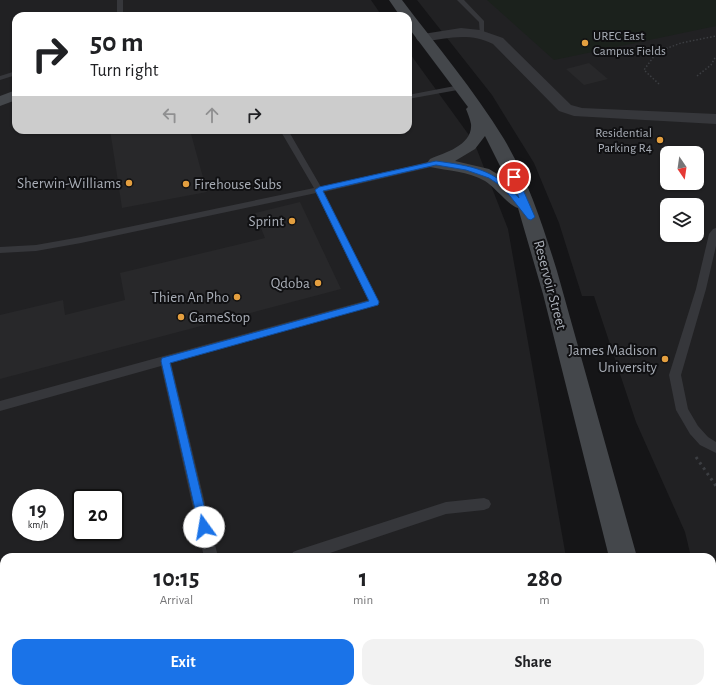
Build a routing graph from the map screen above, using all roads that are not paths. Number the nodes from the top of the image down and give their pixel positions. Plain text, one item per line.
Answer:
1 (120, 0) edge
2 (395, 0) edge
3 (460, 0) edge
4 (120, 12) edge
5 (403, 12) edge
6 (412, 29) edge
7 (482, 34) junction
8 (416, 39) edge
9 (12, 74) edge
10 (0, 78) edge
11 (466, 95) junction
12 (12, 96) edge
13 (412, 98) edge
14 (0, 101) edge
15 (716, 119) edge
16 (286, 134) edge
17 (436, 163) junction
18 (319, 190) junction
19 (531, 217) junction
20 (716, 231) edge
21 (0, 250) edge
22 (165, 361) junction
23 (0, 406) edge
24 (716, 448) edge
25 (484, 504) dead end
26 (210, 553) edge
27 (310, 553) edge
28 (622, 553) edge

1 - 4 lane
2 - 5 main road, Reservoir Street
3 - 7 lane
6 - 8 main road, Reservoir Street
7 - 8 street
7 - 15 street
8 - 11 main road, Reservoir Street
9 - 10 lane
11 - 13 lane
11 - 17 main road
11 - 19 main road, Reservoir Street
12 - 14 main road
16 - 18 lane
17 - 18 lane
17 - 19 main road
18 - 21 lane
18 - 22 lane
19 - 28 main road, Reservoir Street
20 - 24 lane
22 - 23 lane
22 - 26 lane
25 - 27 lane

